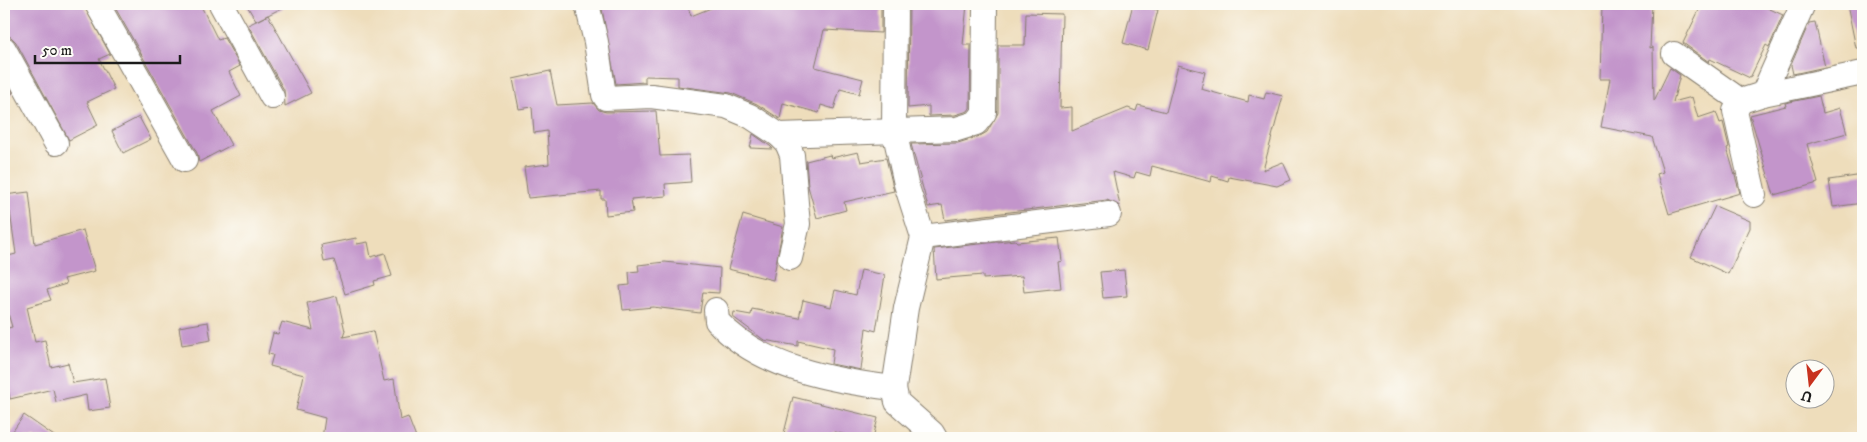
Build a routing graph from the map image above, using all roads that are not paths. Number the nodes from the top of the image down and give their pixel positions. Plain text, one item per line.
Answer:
1 (97, 4) edge
2 (221, 4) edge
3 (588, 4) edge
4 (895, 4) edge
5 (985, 4) edge
6 (1797, 6) edge
7 (4, 49) edge
8 (1674, 54) dead end
9 (1862, 78) edge
10 (272, 96) dead end
11 (1752, 97) junction
12 (894, 130) junction
13 (779, 135) junction
14 (56, 143) dead end
15 (185, 160) dead end
16 (1754, 195) dead end
17 (1109, 214) dead end
18 (923, 237) junction
19 (790, 258) dead end
20 (716, 310) dead end
21 (894, 388) junction
22 (935, 438) edge

1 - 15 street
2 - 10 street
3 - 13 street
4 - 12 street
5 - 12 street
6 - 11 street
7 - 14 street
8 - 11 street
9 - 11 street
11 - 16 street
12 - 13 street
12 - 18 street
13 - 19 street
17 - 18 street
18 - 21 street
20 - 21 street
21 - 22 street

